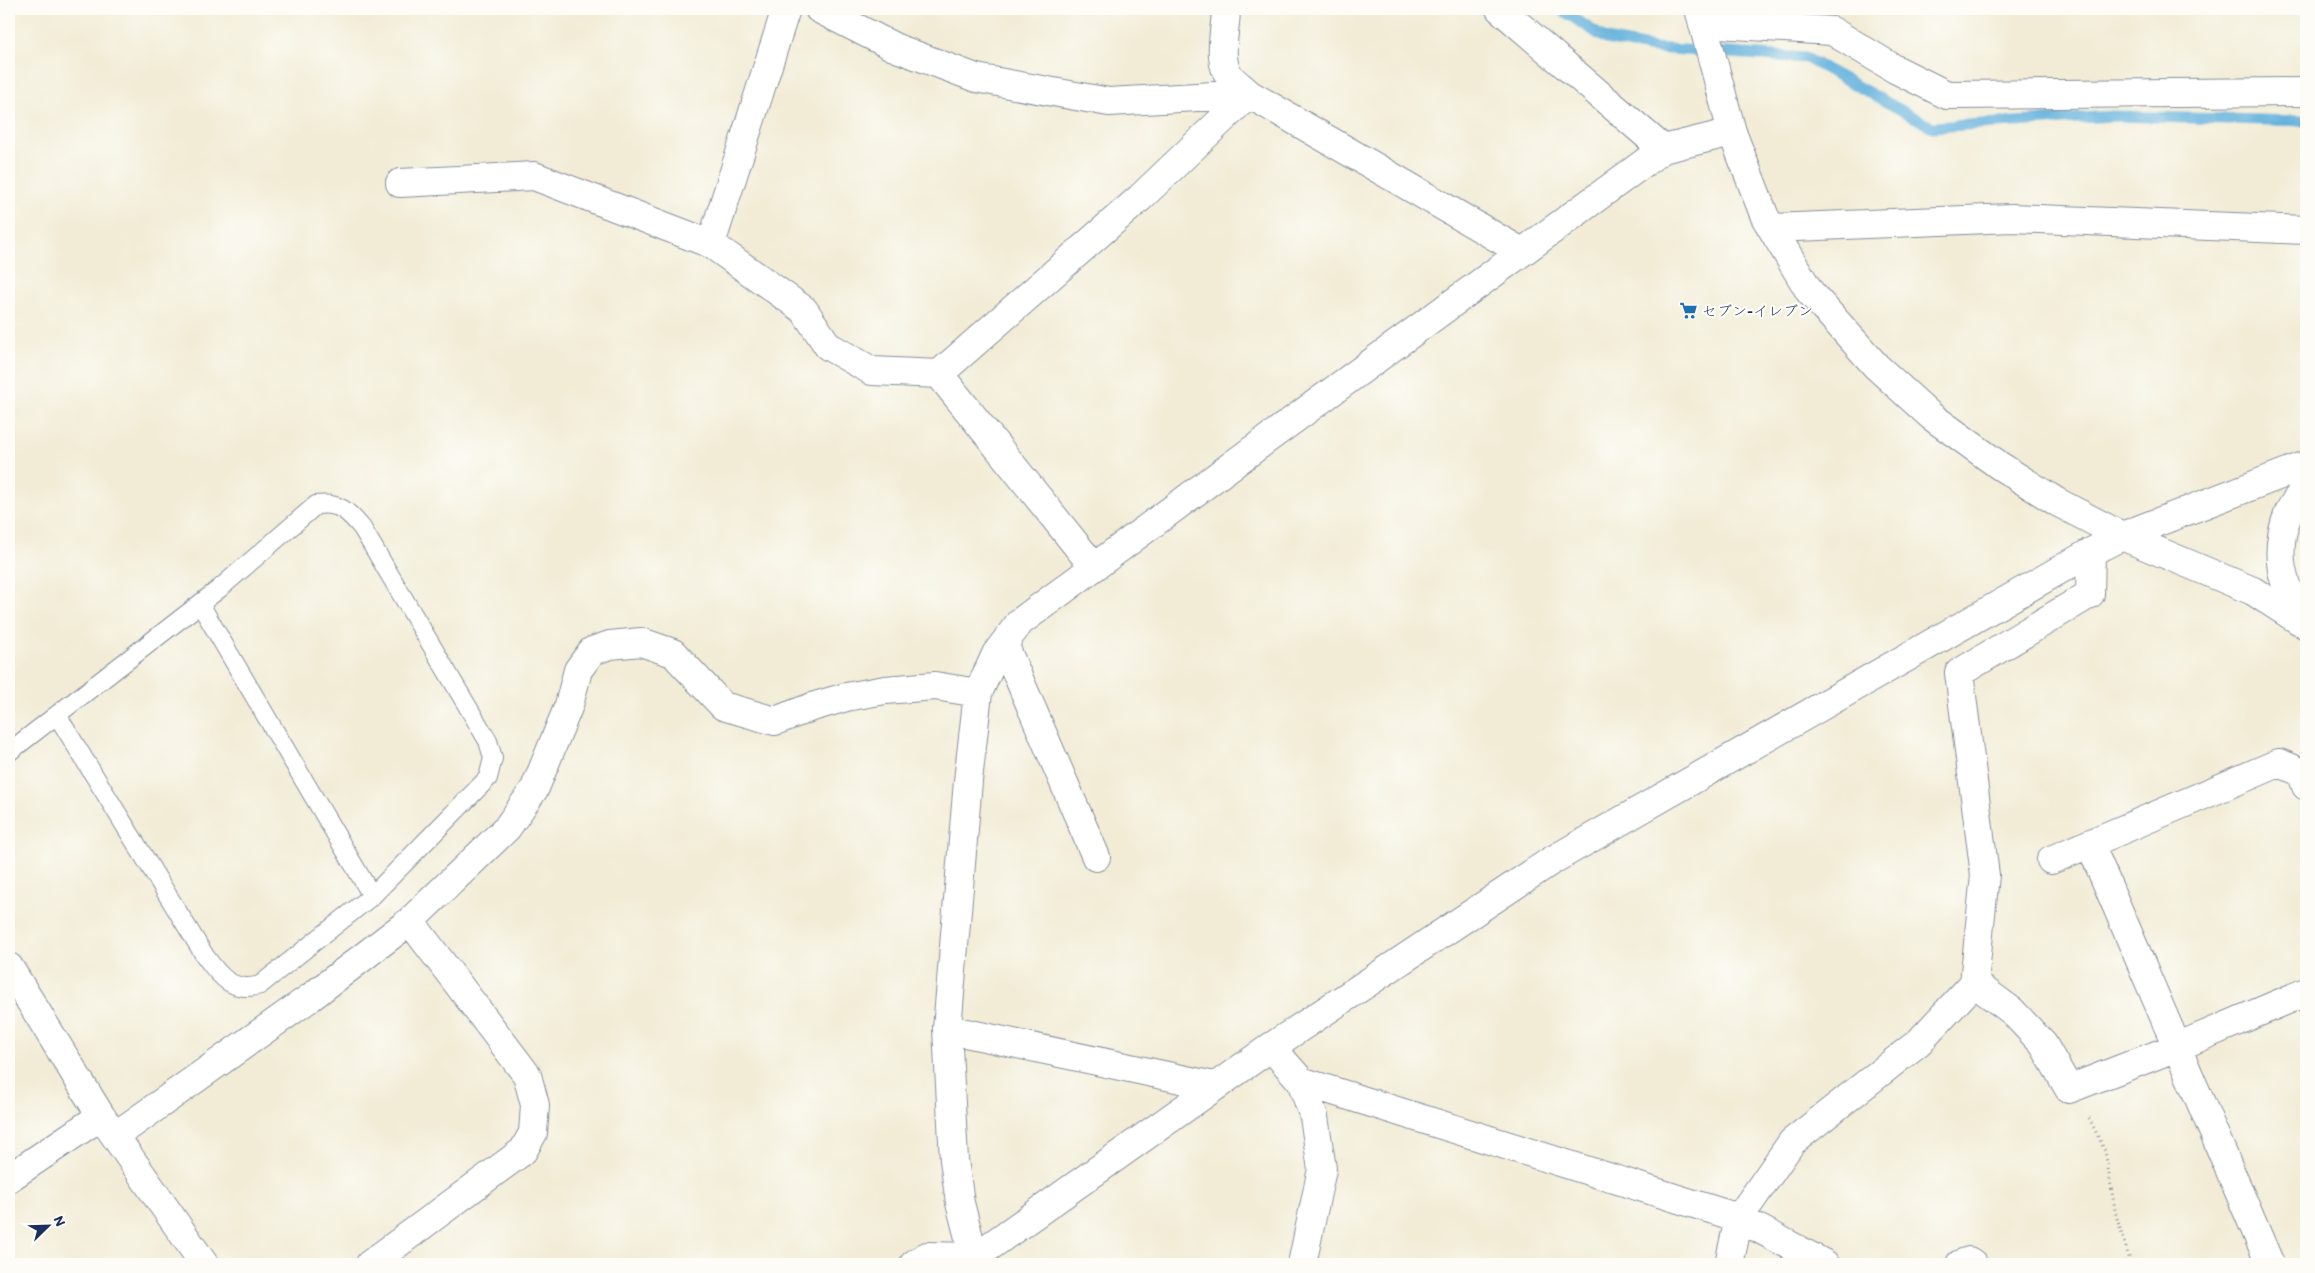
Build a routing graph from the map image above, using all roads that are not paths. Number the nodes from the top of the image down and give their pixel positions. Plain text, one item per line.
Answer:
1 (786, 9) edge
2 (819, 9) edge
3 (1226, 9) edge
4 (1500, 9) edge
5 (1701, 16) edge
6 (2306, 92) edge
7 (1249, 94) junction
8 (1732, 132) junction
9 (1663, 149) junction
10 (400, 183) dead end
11 (1772, 228) junction
12 (2306, 230) edge
13 (711, 244) junction
14 (1522, 252) junction
15 (939, 374) junction
16 (2306, 465) edge
17 (2306, 486) edge
18 (2122, 536) junction
19 (2091, 552) junction
20 (1094, 567) junction
21 (200, 604) junction
22 (2306, 624) edge
23 (1004, 644) junction
24 (978, 694) junction
25 (58, 715) junction
26 (9, 752) edge
27 (2306, 786) edge
28 (2090, 844) junction
29 (1096, 857) dead end
30 (2052, 860) dead end
31 (372, 896) junction
32 (410, 921) junction
33 (9, 967) edge
34 (1974, 983) junction
35 (2306, 992) edge
36 (947, 1029) junction
37 (1271, 1047) junction
38 (2177, 1047) junction
39 (1301, 1081) junction
40 (1214, 1086) junction
41 (108, 1126) junction
42 (9, 1178) edge
43 (1739, 1218) junction
44 (969, 1260) edge
45 (204, 1264) edge
46 (370, 1264) edge
47 (914, 1264) edge
48 (1302, 1264) edge
49 (1729, 1264) edge
50 (1825, 1264) edge
51 (1960, 1264) edge
52 (1973, 1264) edge
53 (2270, 1264) edge

1 - 13 street
2 - 7 street
3 - 7 street
4 - 9 street
5 - 6 street
5 - 8 street
7 - 14 street
7 - 15 street
8 - 9 street
8 - 11 street
9 - 14 street
10 - 13 street
11 - 12 street
11 - 18 street
13 - 15 street
14 - 20 street
15 - 20 street
16 - 18 street
17 - 22 street
18 - 19 street
18 - 22 street
19 - 34 street
19 - 37 street
20 - 23 street
21 - 25 lane
21 - 31 lane
21 - 31 lane
23 - 24 street
23 - 29 street
24 - 32 street
24 - 36 street
25 - 26 lane
25 - 31 lane
27 - 28 street
28 - 30 street
28 - 38 street
32 - 41 street
32 - 46 street
33 - 41 street
34 - 38 street
34 - 43 street
35 - 38 street
36 - 40 street
36 - 44 street
37 - 39 street
37 - 40 street
38 - 53 street
39 - 43 street
39 - 48 street
40 - 44 street
41 - 42 street
41 - 45 street
43 - 49 street
43 - 50 street
44 - 47 street
51 - 52 street

